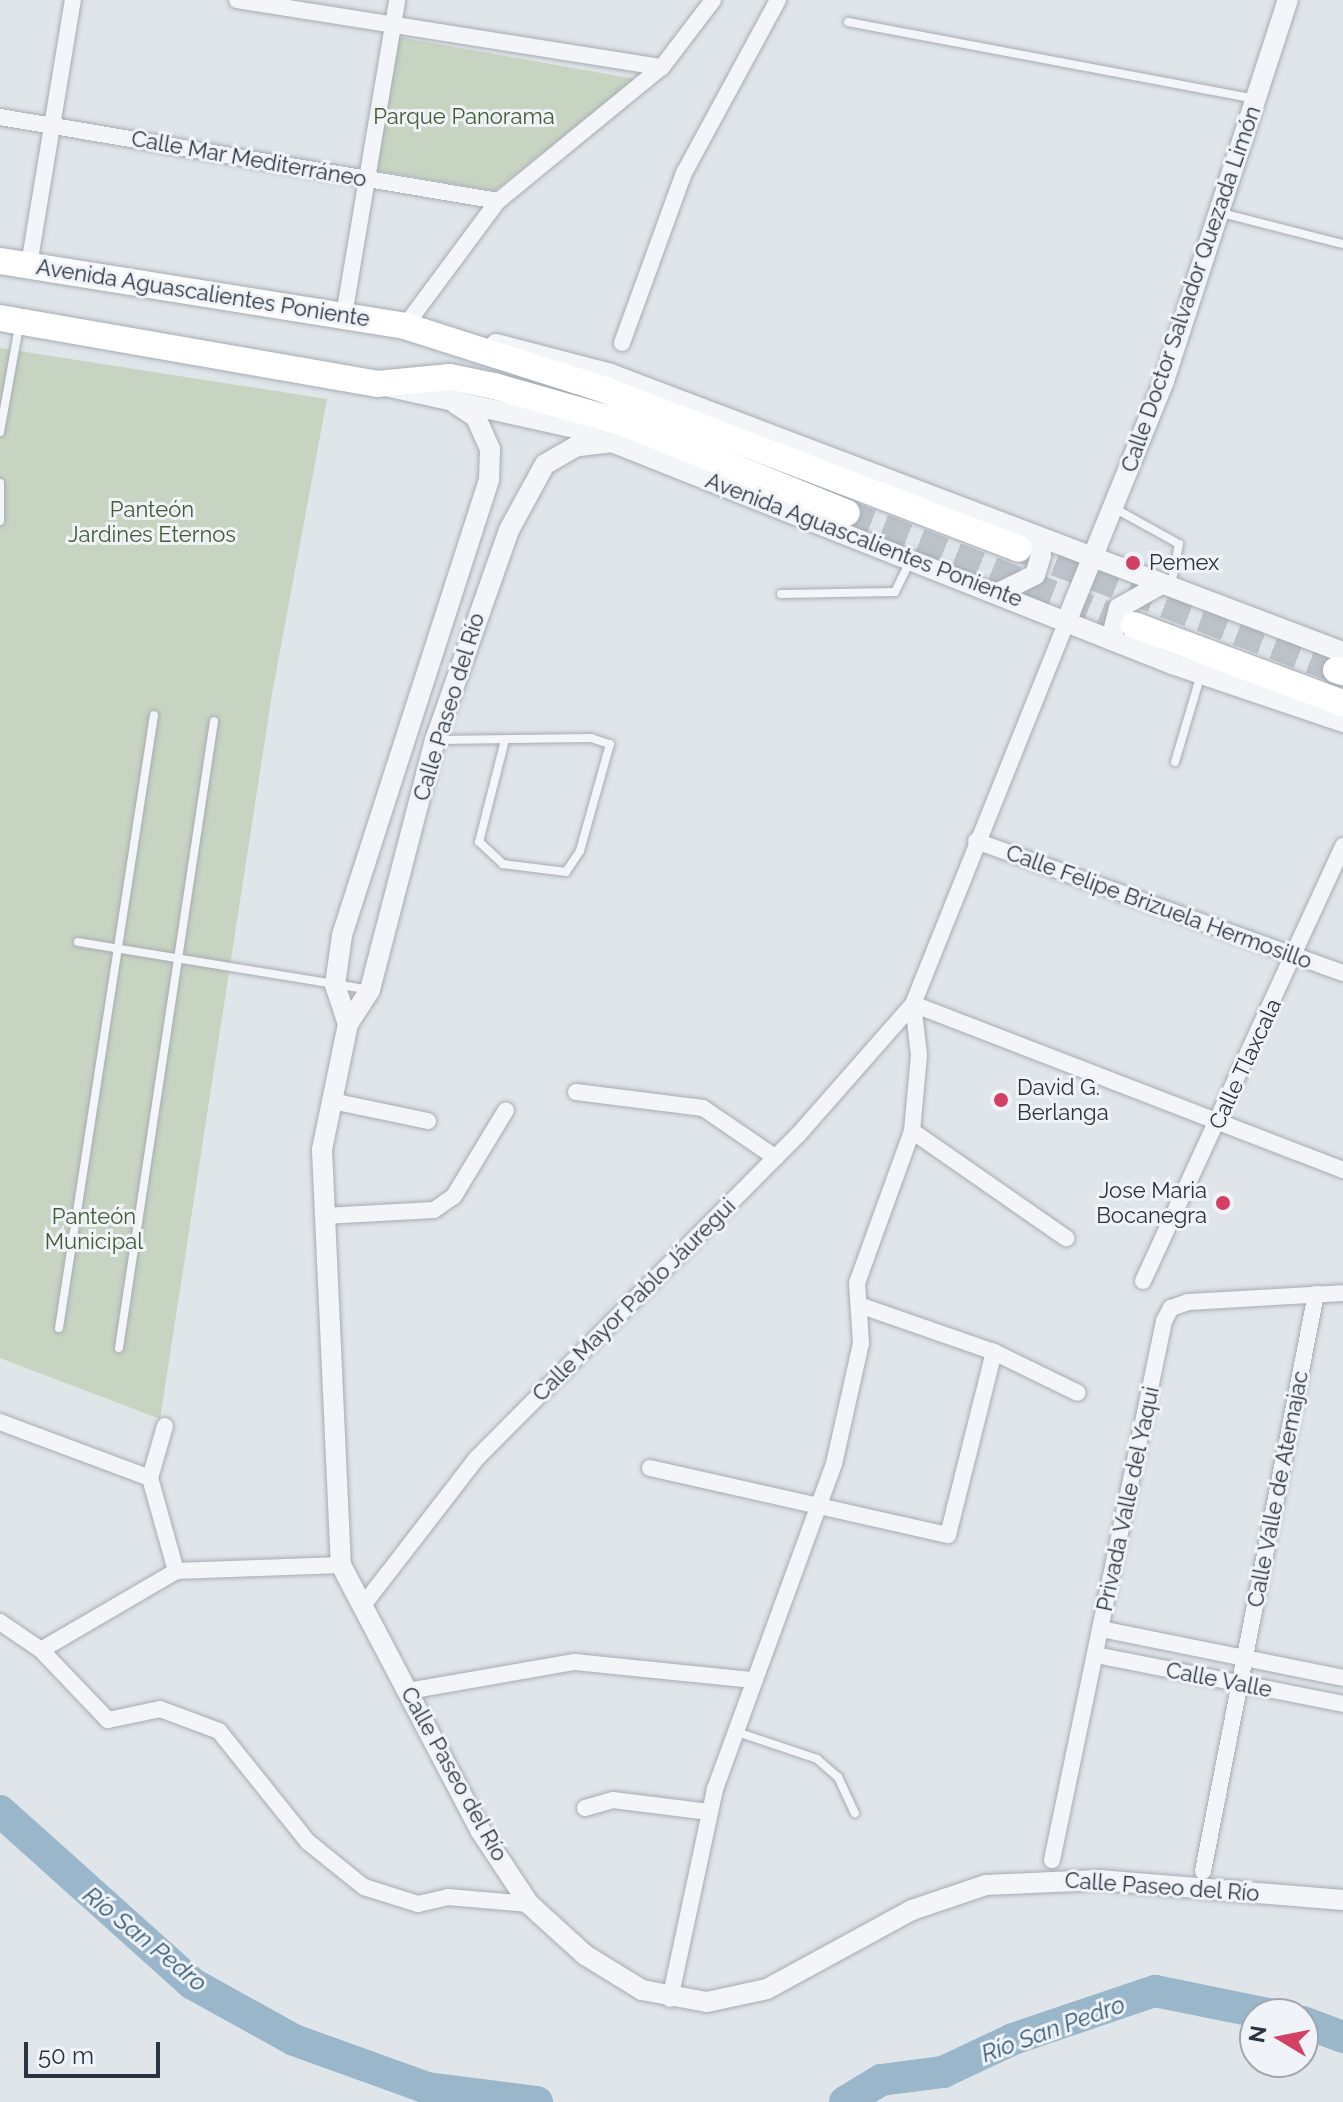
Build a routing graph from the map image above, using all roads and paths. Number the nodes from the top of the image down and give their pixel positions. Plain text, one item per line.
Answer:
1 (73, 0) edge
2 (237, 0) edge
3 (397, 0) edge
4 (713, 0) edge
5 (778, 0) edge
6 (1288, 0) edge
7 (848, 22) dead end
8 (393, 25) junction
9 (662, 67) junction
10 (1257, 99) junction
11 (0, 117) edge
12 (52, 126) junction
13 (367, 179) junction
14 (498, 201) junction
15 (1222, 213) junction
16 (1343, 244) edge
17 (0, 261) edge
18 (29, 265) junction
19 (344, 315) junction
20 (10, 320) edge
21 (405, 326) junction
22 (622, 343) dead end
23 (377, 384) junction
24 (450, 401) junction
25 (0, 432) edge
26 (613, 442) junction
27 (0, 483) edge
28 (1114, 508) junction
29 (847, 513) tunnel mouth
30 (0, 521) edge
31 (1027, 543) junction
32 (911, 558) junction
33 (1093, 561) junction
34 (1164, 588) junction
35 (998, 593) junction
36 (781, 594) dead end
37 (1067, 620) junction
38 (1134, 625) tunnel mouth
39 (1111, 640) junction
40 (1341, 665) edge
41 (1201, 673) junction
42 (1343, 703) edge
43 (154, 715) dead end
44 (214, 721) dead end
45 (1343, 722) edge
46 (435, 740) junction
47 (504, 744) junction
48 (1175, 762) dead end
49 (976, 841) junction
50 (1343, 846) edge
51 (78, 942) dead end
52 (120, 949) junction
53 (1296, 955) junction
54 (177, 958) junction
55 (1343, 973) edge
56 (335, 985) junction
57 (370, 990) junction
58 (913, 1004) junction
59 (348, 1024) junction
60 (576, 1092) dead end
61 (332, 1101) junction
62 (506, 1110) dead end
63 (428, 1121) dead end
64 (1219, 1121) junction
65 (912, 1131) junction
66 (776, 1158) junction
67 (1343, 1170) edge
68 (324, 1216) junction
69 (1066, 1238) dead end
70 (1143, 1281) dead end
71 (1343, 1293) edge
72 (1316, 1294) junction
73 (859, 1305) junction
74 (59, 1328) dead end
75 (119, 1348) dead end
76 (994, 1352) junction
77 (1078, 1393) dead end
78 (0, 1422) edge
79 (165, 1426) dead end
80 (650, 1468) dead end
81 (150, 1478) junction
82 (822, 1507) junction
83 (341, 1565) junction
84 (176, 1571) junction
85 (364, 1604) junction
86 (0, 1622) edge
87 (1101, 1629) junction
88 (41, 1650) junction
89 (1096, 1655) junction
90 (1246, 1658) junction
91 (1343, 1678) edge
92 (751, 1680) junction
93 (1240, 1684) junction
94 (408, 1691) junction
95 (1343, 1704) edge
96 (733, 1730) junction
97 (585, 1808) dead end
98 (709, 1812) junction
99 (855, 1813) dead end
100 (1052, 1860) dead end
101 (1203, 1871) dead end
102 (1343, 1900) edge
103 (529, 1904) junction
104 (670, 1999) junction

1 - 12 street
2 - 8 street
3 - 8 street
4 - 9 street
5 - 22 street
6 - 10 street, Calle Doctor Salvador Quezada Limón
7 - 10 lane
8 - 9 street
8 - 13 street
9 - 14 street
10 - 15 street, Calle Doctor Salvador Quezada Limón
11 - 12 street, Calle Mar Mediterráneo
12 - 13 street, Calle Mar Mediterráneo
12 - 18 street
13 - 14 street, Calle Mar Mediterráneo
13 - 19 street
14 - 21 street
15 - 16 lane
15 - 28 street, Calle Doctor Salvador Quezada Limón
17 - 18 main road, Avenida Aguascalientes Poniente
18 - 19 main road, Avenida Aguascalientes Poniente
19 - 21 main road, Avenida Aguascalientes Poniente
20 - 23 main road, Avenida Aguascalientes Poniente
20 - 25 lane
21 - 31 main road, Avenida Aguascalientes Poniente
23 - 24 street, Avenida Aguascalientes Poniente
23 - 29 main road, Avenida Aguascalientes Poniente
24 - 26 street, Avenida Aguascalientes Poniente
24 - 56 street, Calle Paseo del Río
26 - 32 street, Avenida Aguascalientes Poniente
26 - 46 street, Calle Paseo del Río
27 - 30 lane
28 - 33 street, Calle Doctor Salvador Quezada Limón
28 - 34 lane
31 - 33 street, Avenida Aguascalientes Poniente
31 - 35 street
32 - 35 street, Avenida Aguascalientes Poniente
32 - 36 lane
33 - 34 street, Avenida Aguascalientes Poniente
33 - 37 street, Calle Doctor Salvador Quezada Limón
34 - 39 street
34 - 40 street, Avenida Aguascalientes Poniente
35 - 37 street, Avenida Aguascalientes Poniente
37 - 39 street, Avenida Aguascalientes Poniente
37 - 49 street
38 - 42 main road
39 - 41 street, Avenida Aguascalientes Poniente
41 - 45 street, Avenida Aguascalientes Poniente
41 - 48 lane
43 - 52 lane
44 - 54 lane
46 - 47 lane
46 - 57 street, Calle Paseo del Río
47 - 47 lane
49 - 53 street, Calle Felipe Brizuela Hermosillo
49 - 58 street
50 - 53 street, Calle Tlaxcala
51 - 52 lane
52 - 54 lane
52 - 74 lane
53 - 55 street, Calle Felipe Brizuela Hermosillo
53 - 64 street, Calle Tlaxcala
54 - 56 lane
54 - 75 lane
56 - 57 lane
56 - 59 street, Calle Paseo del Río
57 - 59 street, Calle Paseo del Río
58 - 64 street
58 - 65 street
58 - 66 street, Calle Mayor Pablo Jáuregui
59 - 61 street, Calle Paseo del Río
60 - 66 street
61 - 63 street
61 - 68 street, Calle Paseo del Río
62 - 68 street
64 - 67 street
64 - 70 street, Calle Tlaxcala
65 - 69 street
65 - 73 street
66 - 85 street, Calle Mayor Pablo Jáuregui
68 - 83 street, Calle Paseo del Río
71 - 72 street, Privada Valle del Yaqui
72 - 87 street, Privada Valle del Yaqui
72 - 90 street, Calle Valle de Atemajac
73 - 76 street
73 - 82 street
76 - 77 street
76 - 82 street
78 - 81 street
79 - 81 street
80 - 82 street
81 - 84 street
82 - 92 street
83 - 84 street
83 - 85 street, Calle Paseo del Río
84 - 88 street
85 - 94 street, Calle Paseo del Río
86 - 88 street
87 - 89 street, Privada Valle del Yaqui
87 - 90 street, Calle Valle
88 - 103 street
89 - 93 street, Calle Valle
89 - 100 street, Privada Valle del Yaqui
90 - 91 street, Calle Valle
90 - 93 street, Calle Valle de Atemajac
92 - 94 street
92 - 96 street
93 - 95 street, Calle Valle
93 - 101 street, Calle Valle de Atemajac
94 - 103 street, Calle Paseo del Río
96 - 98 street
96 - 99 lane
97 - 98 street
98 - 104 street
102 - 104 street, Calle Paseo del Río
103 - 104 street, Calle Paseo del Río

